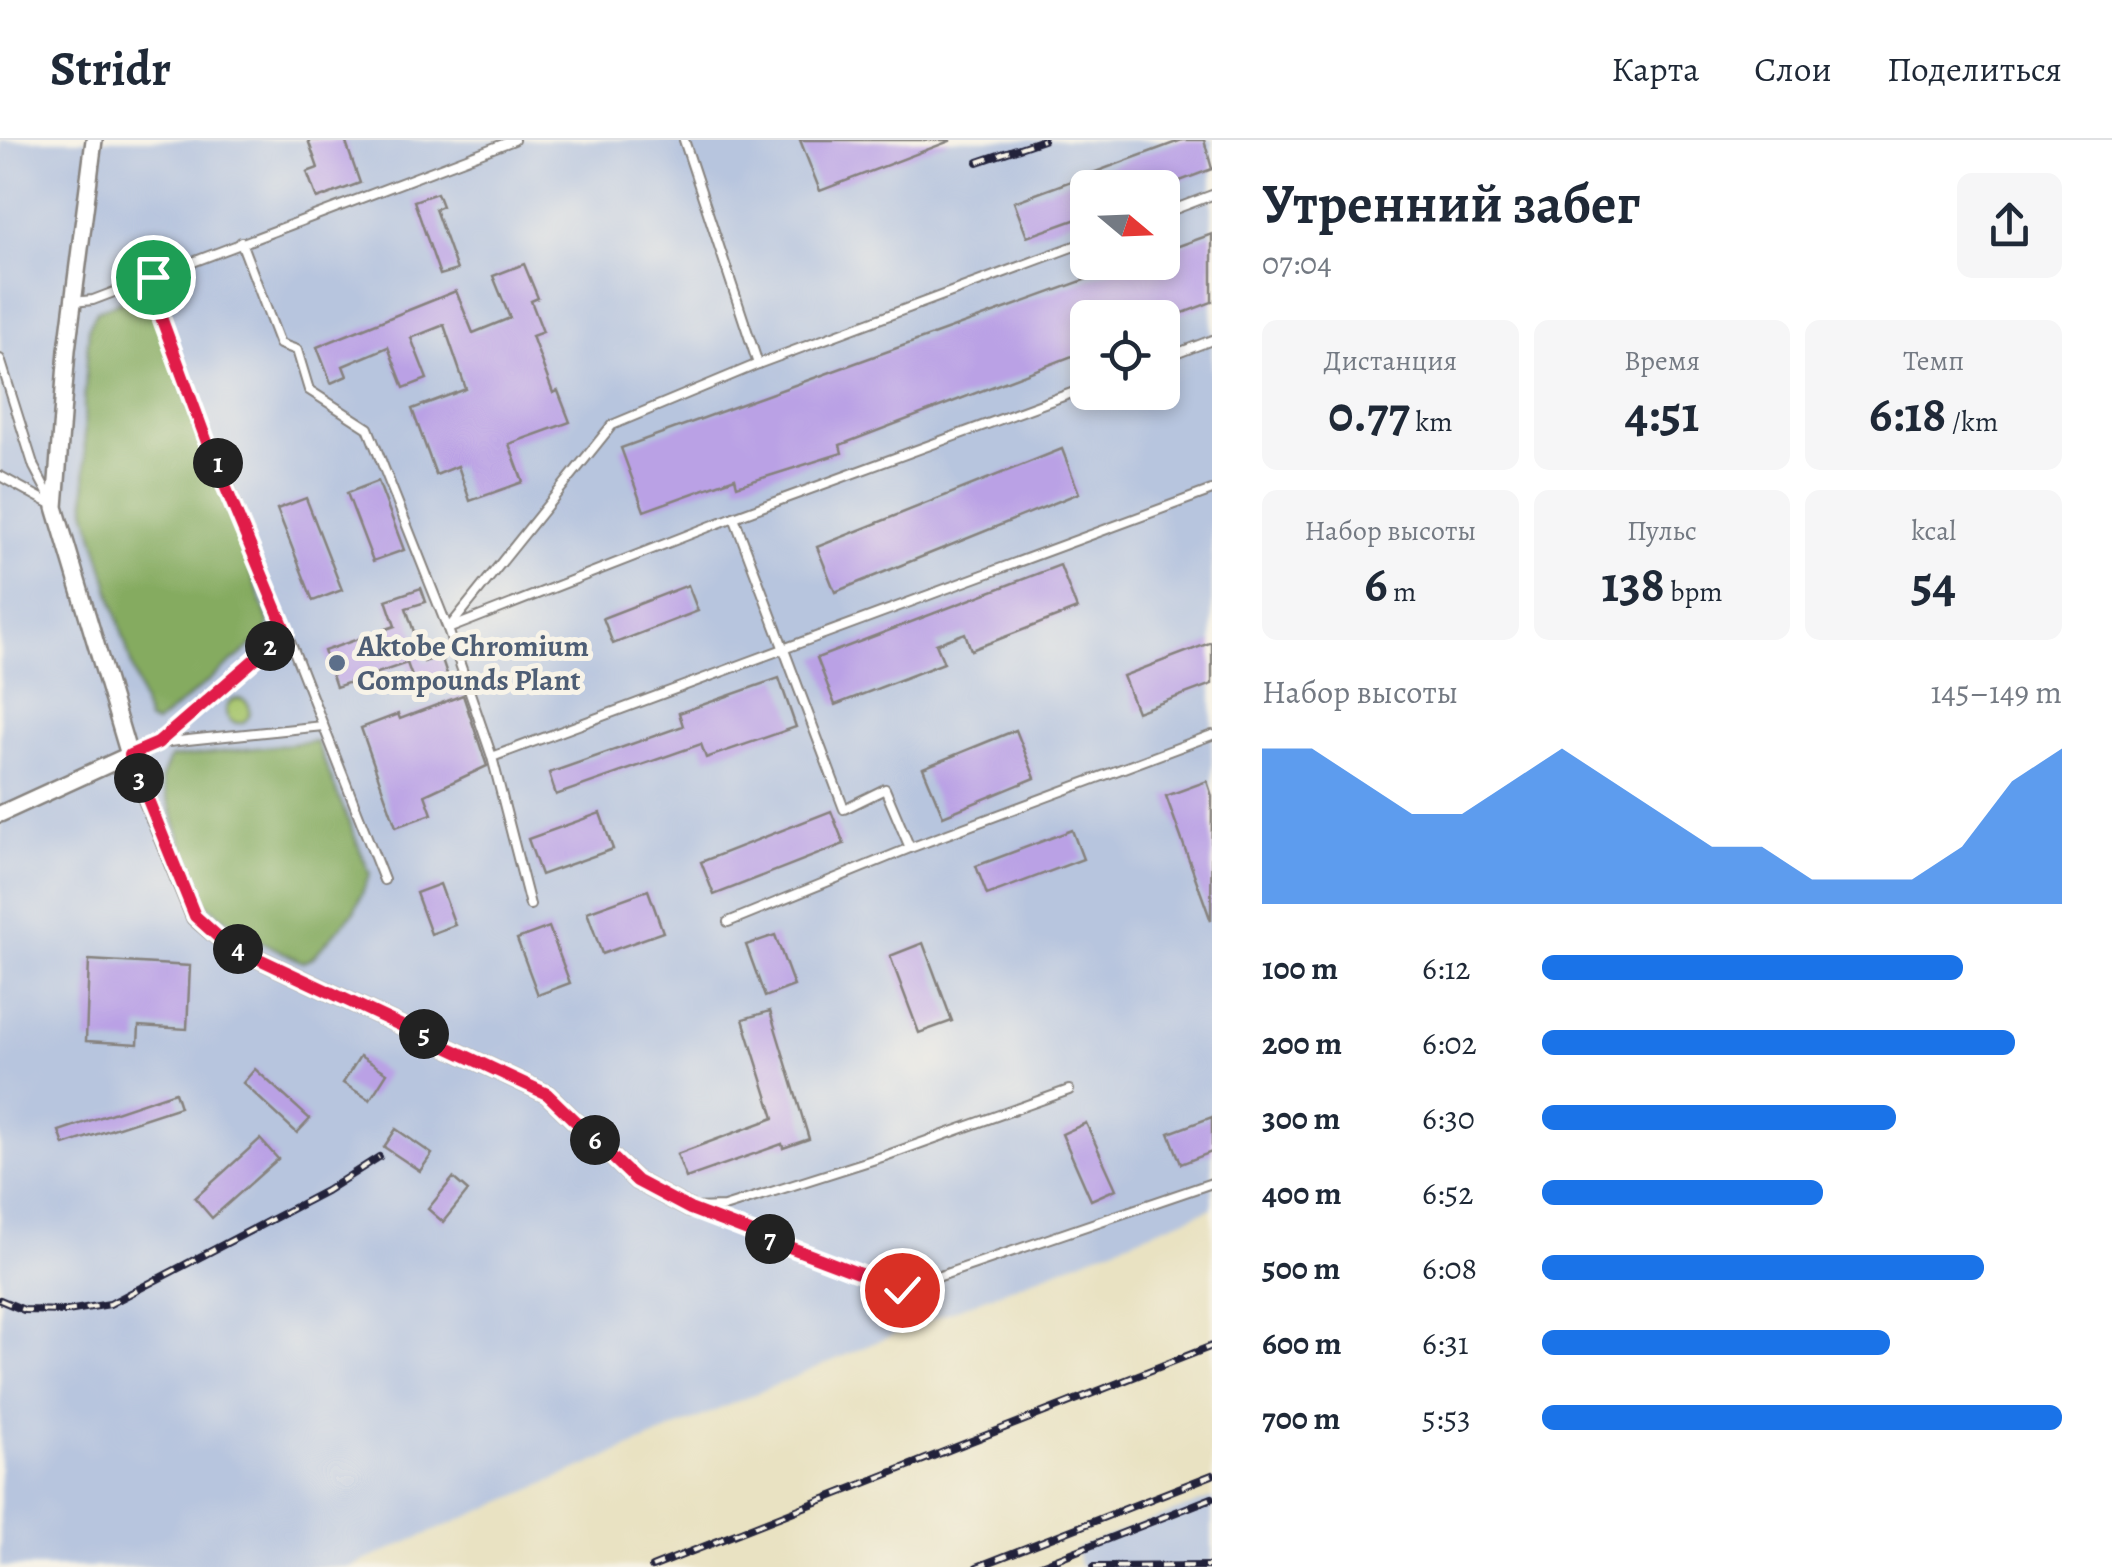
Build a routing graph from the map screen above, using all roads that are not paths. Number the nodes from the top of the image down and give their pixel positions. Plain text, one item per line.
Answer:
1 (94, 140) edge
2 (514, 140) edge
3 (684, 140) edge
4 (1212, 195) edge
5 (1180, 207) edge
6 (241, 242) junction
7 (1070, 249) edge
8 (147, 279) junction
9 (73, 302) junction
10 (1212, 340) edge
11 (1180, 352) edge
12 (0, 359) edge
13 (758, 364) junction
14 (1070, 394) edge
15 (0, 476) edge
16 (1212, 490) edge
17 (55, 507) junction
18 (734, 517) junction
19 (448, 629) junction
20 (286, 632) junction
21 (786, 647) junction
22 (323, 726) junction
23 (1212, 735) edge
24 (158, 743) junction
25 (130, 755) junction
26 (492, 757) junction
27 (0, 814) edge
28 (910, 848) junction
29 (384, 880) dead end
30 (530, 905) dead end
31 (728, 922) dead end
32 (1069, 1090) dead end
33 (1212, 1182) edge
34 (690, 1209) junction

1 - 9 street
2 - 6 lane
3 - 13 lane
4 - 5 lane
6 - 8 lane
6 - 19 lane
7 - 13 lane
8 - 9 lane
8 - 20 lane
9 - 17 street
10 - 11 lane
12 - 17 lane
13 - 19 lane
14 - 18 lane
15 - 17 lane
16 - 21 lane
17 - 25 street
18 - 19 lane
18 - 21 lane
19 - 26 lane
20 - 22 lane
20 - 24 lane
21 - 26 lane
21 - 28 lane
22 - 24 lane
22 - 29 lane
23 - 28 lane
24 - 25 lane
25 - 27 street
25 - 34 street
26 - 30 lane
28 - 31 lane
32 - 34 lane
33 - 34 lane

